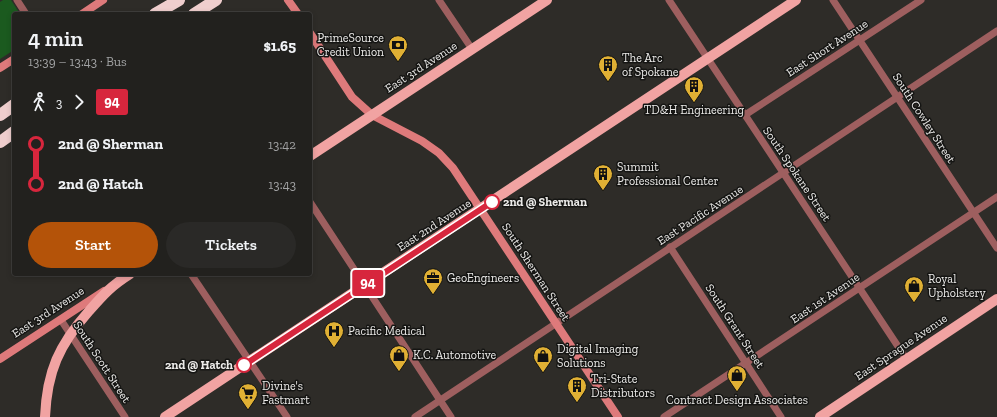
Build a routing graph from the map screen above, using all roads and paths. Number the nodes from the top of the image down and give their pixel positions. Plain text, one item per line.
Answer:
1 (17, 0) edge
2 (103, 0) edge
3 (179, 0) edge
4 (216, 0) edge
5 (288, 0) edge
6 (439, 0) edge
7 (547, 0) edge
8 (669, 0) edge
9 (796, 0) edge
10 (833, 0) edge
11 (921, 0) edge
12 (25, 12) edge
13 (85, 12) edge
14 (158, 12) edge
15 (197, 12) edge
16 (297, 12) edge
17 (997, 31) edge
18 (312, 36) edge
19 (859, 40) junction
20 (472, 50) junction
21 (707, 59) junction
22 (12, 60) edge
23 (0, 68) edge
24 (897, 97) junction
25 (12, 106) edge
26 (0, 115) edge
27 (372, 115) junction
28 (745, 115) junction
29 (12, 133) edge
30 (0, 142) edge
31 (312, 155) edge
32 (784, 173) junction
33 (997, 197) edge
34 (312, 205) edge
35 (480, 209) junction
36 (973, 213) junction
37 (670, 247) junction
38 (997, 248) edge
39 (127, 276) edge
40 (192, 276) edge
41 (364, 286) junction
42 (110, 287) junction
43 (860, 288) junction
44 (997, 299) edge
45 (61, 320) junction
46 (556, 323) junction
47 (70, 334) junction
48 (0, 360) edge
49 (907, 360) junction
50 (250, 361) junction
51 (746, 363) junction
52 (440, 400) junction
53 (45, 417) edge
54 (125, 417) edge
55 (165, 417) edge
56 (287, 417) edge
57 (415, 417) edge
58 (451, 417) edge
59 (618, 417) edge
60 (664, 417) edge
61 (781, 417) edge
62 (820, 417) edge

1 - 12 street
2 - 13 street
3 - 14 highway
4 - 15 highway
5 - 16 street
6 - 20 street
7 - 20 main road, East 3rd Avenue
8 - 21 street, South Spokane Street
9 - 21 main road, East 2nd Avenue
10 - 19 street, South Cowley Street
11 - 19 street, East Short Avenue
17 - 24 street, East Pacific Avenue
18 - 27 street, South Sherman Street
19 - 24 street, South Cowley Street
19 - 28 street, East Short Avenue
20 - 27 main road, East 3rd Avenue
21 - 28 street, South Spokane Street
21 - 35 main road, East 2nd Avenue
22 - 23 street
24 - 32 street, East Pacific Avenue
24 - 36 street, South Cowley Street
25 - 26 highway
27 - 31 main road, East 3rd Avenue
27 - 35 street, South Sherman Street
28 - 32 street, South Spokane Street
29 - 30 highway
32 - 37 street, East Pacific Avenue
32 - 43 street, South Spokane Street
33 - 36 street, East 1st Avenue
34 - 41 street
35 - 41 main road, East 2nd Avenue
35 - 46 street, South Sherman Street
36 - 38 street, South Cowley Street
36 - 43 street, East 1st Avenue
37 - 46 street, East Pacific Avenue
37 - 51 street, South Grant Street
39 - 42 main road, East 3rd Avenue
40 - 50 street
41 - 50 main road, East 2nd Avenue
41 - 52 street
42 - 45 street, East 3rd Avenue
42 - 47 main road
43 - 49 street, South Spokane Street
43 - 51 street, East 1st Avenue
44 - 49 main road, East Sprague Avenue
45 - 47 street, South Scott Street
45 - 48 street, East 3rd Avenue
46 - 52 street, East Pacific Avenue
46 - 59 street, South Sherman Street
47 - 53 main road
47 - 54 street, South Scott Street
49 - 62 main road, East Sprague Avenue
50 - 55 main road, East 2nd Avenue
50 - 56 street
51 - 60 street, East 1st Avenue
51 - 61 street, South Grant Street
52 - 57 street, East Pacific Avenue
52 - 58 street

